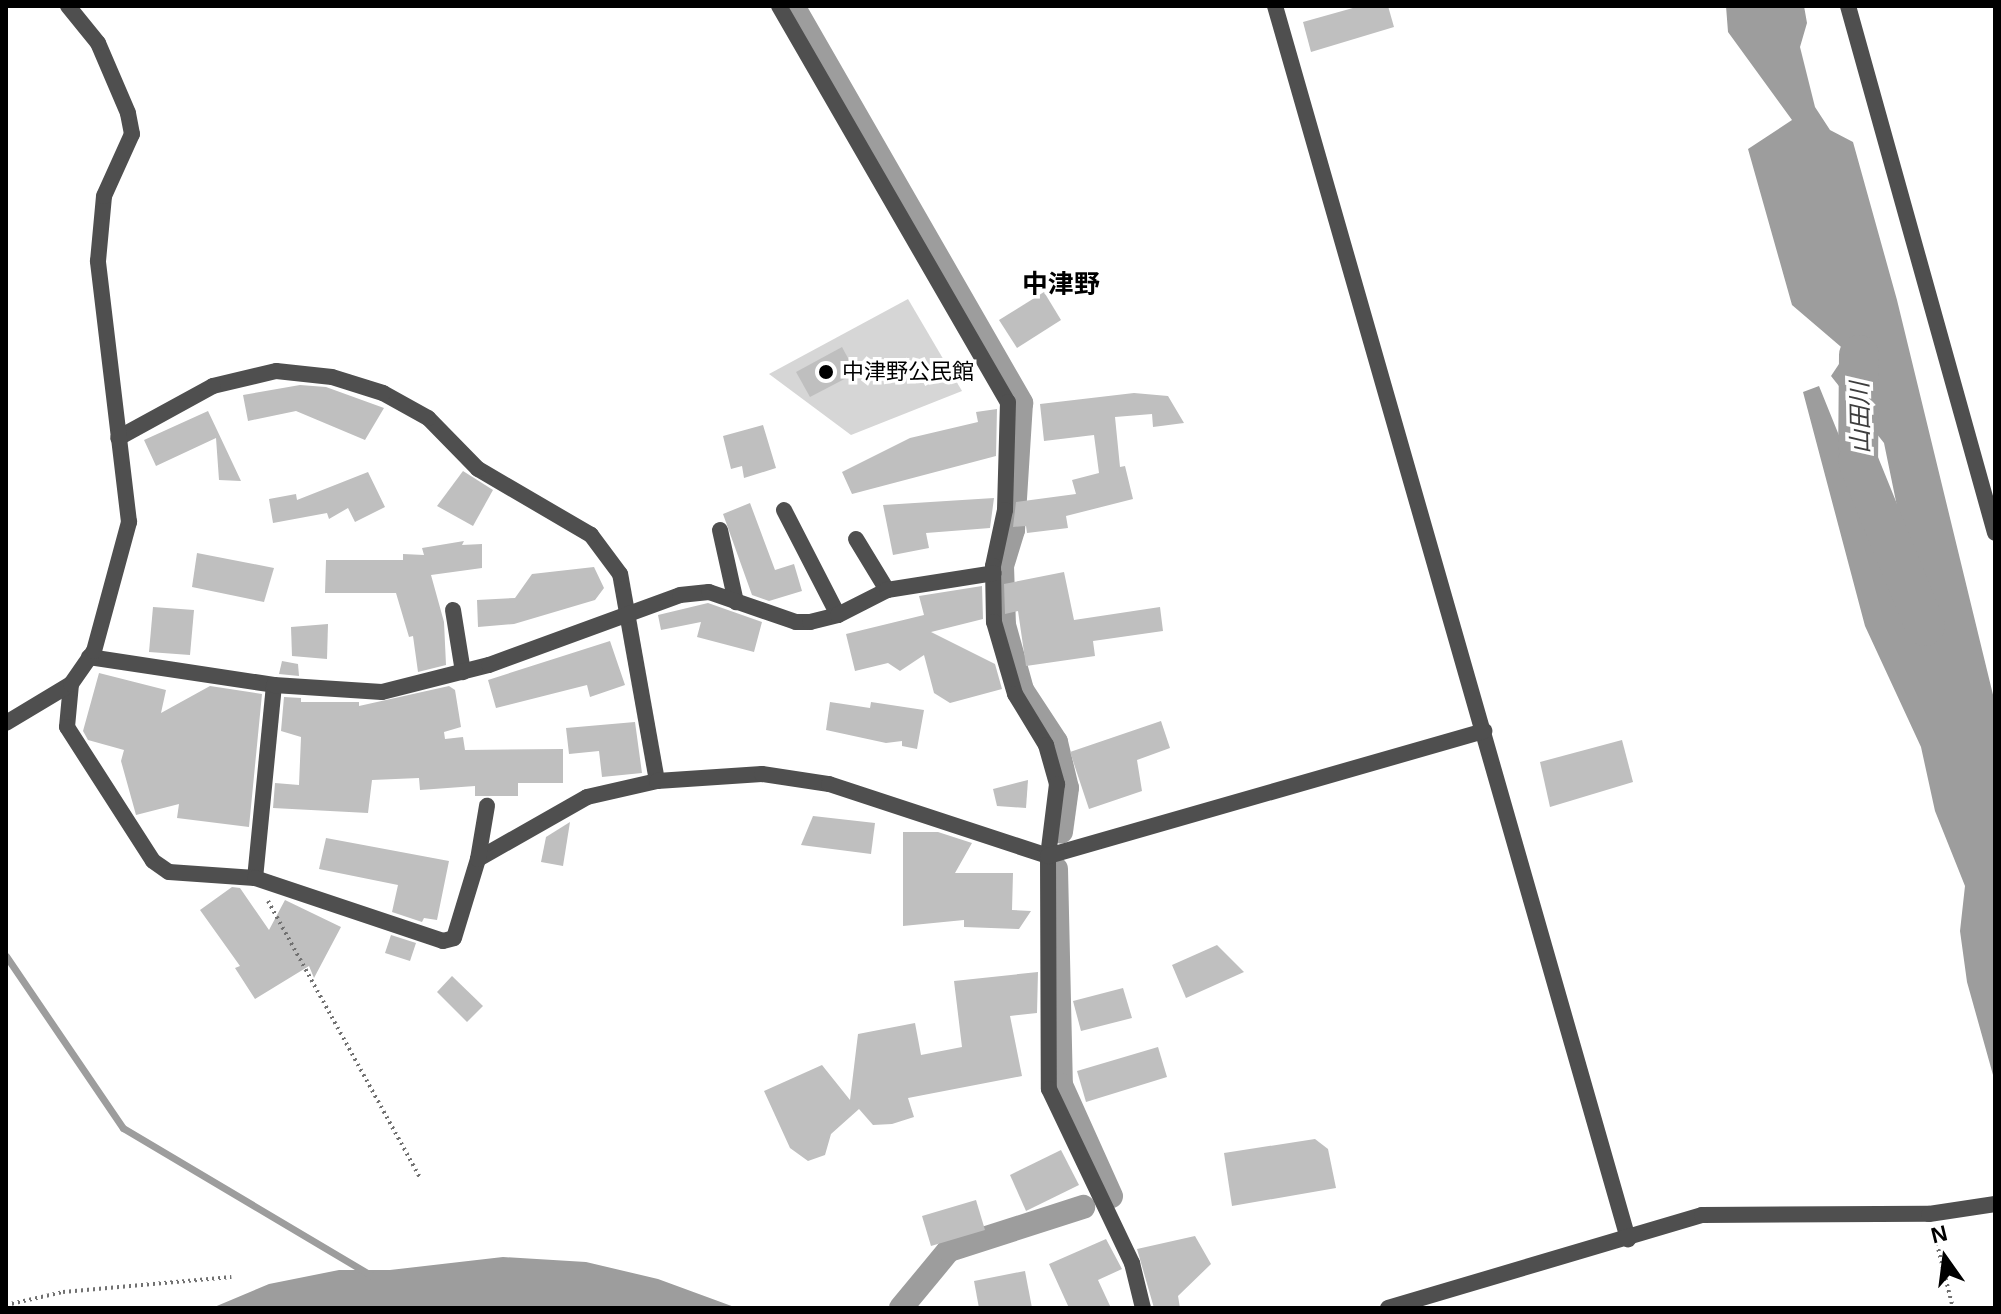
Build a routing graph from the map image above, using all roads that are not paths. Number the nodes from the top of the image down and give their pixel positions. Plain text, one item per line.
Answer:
1 (68, 6) edge
2 (779, 6) edge
3 (1275, 6) edge
4 (1848, 6) edge
5 (118, 438) junction
6 (784, 510) dead end
7 (720, 530) dead end
8 (1995, 531) edge
9 (856, 539) dead end
10 (994, 573) junction
11 (887, 590) junction
12 (736, 602) junction
13 (453, 610) dead end
14 (627, 615) junction
15 (838, 615) junction
16 (89, 657) junction
17 (463, 672) junction
18 (71, 684) junction
19 (274, 685) junction
20 (6, 723) edge
21 (1484, 731) junction
22 (657, 781) junction
23 (487, 806) dead end
24 (1048, 856) junction
25 (478, 859) junction
26 (255, 878) junction
27 (1989, 1205) edge
28 (1628, 1239) junction
29 (1143, 1308) edge
30 (1388, 1308) edge

1 - 5 street
2 - 10 street
3 - 21 street
4 - 8 street
5 - 14 street
5 - 16 street
6 - 15 street
7 - 12 street
9 - 11 street
10 - 11 street
10 - 24 street
11 - 15 street
12 - 14 street
12 - 15 street
13 - 17 street
14 - 17 street
14 - 22 street
16 - 18 street
16 - 19 street
17 - 19 street
18 - 20 street
18 - 26 street
19 - 26 street
21 - 24 street
21 - 28 street
22 - 24 street
22 - 25 street
23 - 25 street
24 - 29 street
25 - 26 street
27 - 28 street
28 - 30 street

